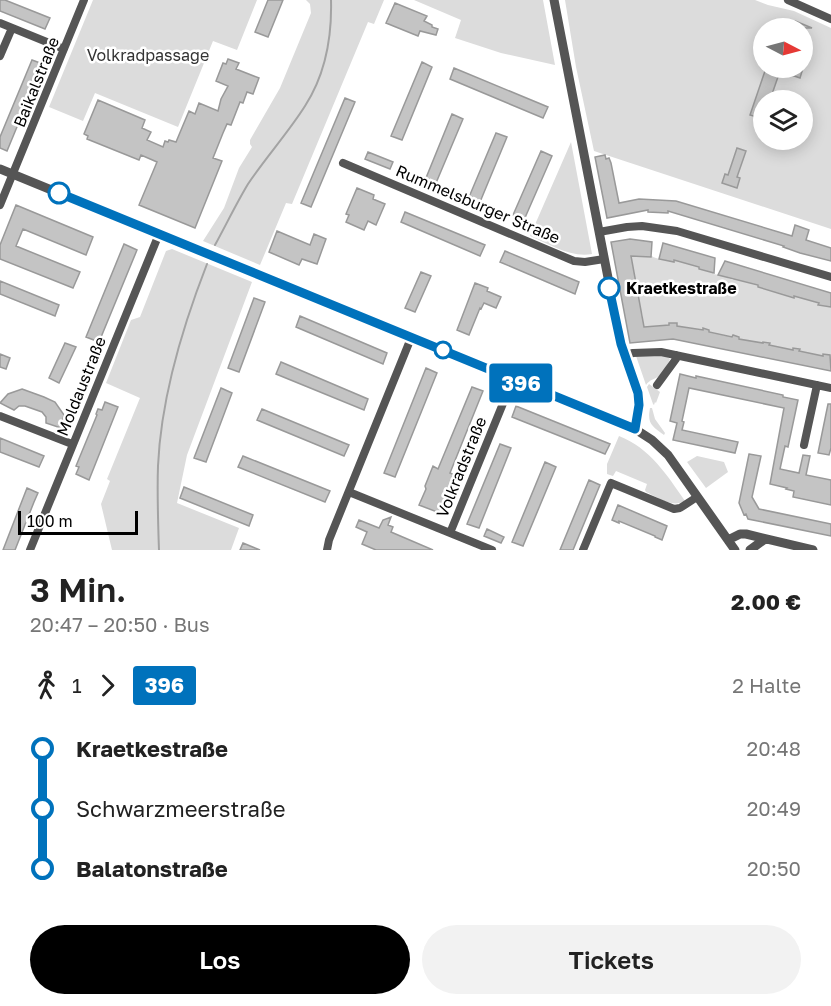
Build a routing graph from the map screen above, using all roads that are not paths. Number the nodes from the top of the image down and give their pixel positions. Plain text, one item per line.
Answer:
1 (84, 0) edge
2 (554, 0) edge
3 (788, 0) edge
4 (831, 19) edge
5 (0, 24) edge
6 (12, 28) junction
7 (64, 49) junction
8 (0, 56) edge
9 (344, 163) dead end
10 (0, 169) edge
11 (13, 174) junction
12 (0, 206) edge
13 (599, 232) junction
14 (159, 234) junction
15 (604, 259) junction
16 (831, 277) edge
17 (411, 338) junction
18 (625, 355) junction
19 (676, 355) junction
20 (513, 379) junction
21 (657, 385) dead end
22 (817, 385) junction
23 (831, 388) edge
24 (0, 416) edge
25 (635, 429) junction
26 (72, 444) junction
27 (804, 445) dead end
28 (349, 492) junction
29 (698, 496) junction
30 (450, 533) junction
31 (728, 540) junction
32 (765, 540) junction
33 (30, 550) edge
34 (327, 550) edge
35 (492, 550) edge
36 (583, 550) edge
37 (735, 550) edge
38 (750, 550) edge
39 (813, 550) edge

1 - 7 street, Baikalstraße
2 - 13 street
3 - 4 street
5 - 6 street
6 - 7 street
6 - 8 street
7 - 11 street, Baikalstraße
9 - 15 street, Rummelsburger Straße
10 - 11 street
11 - 12 street, Baikalstraße
11 - 14 street
13 - 15 street
13 - 16 street
14 - 17 street
14 - 26 street, Moldaustraße
15 - 18 street
17 - 20 street
17 - 28 street
18 - 19 street
18 - 25 street
19 - 21 street
19 - 22 street
20 - 25 street
20 - 30 street, Volkradstraße
22 - 23 street
22 - 27 street
24 - 26 street
25 - 29 street
26 - 33 street, Moldaustraße
28 - 30 street
28 - 34 street
29 - 31 street
29 - 36 street
30 - 35 street
31 - 32 street
31 - 37 street
32 - 38 street
32 - 39 street

